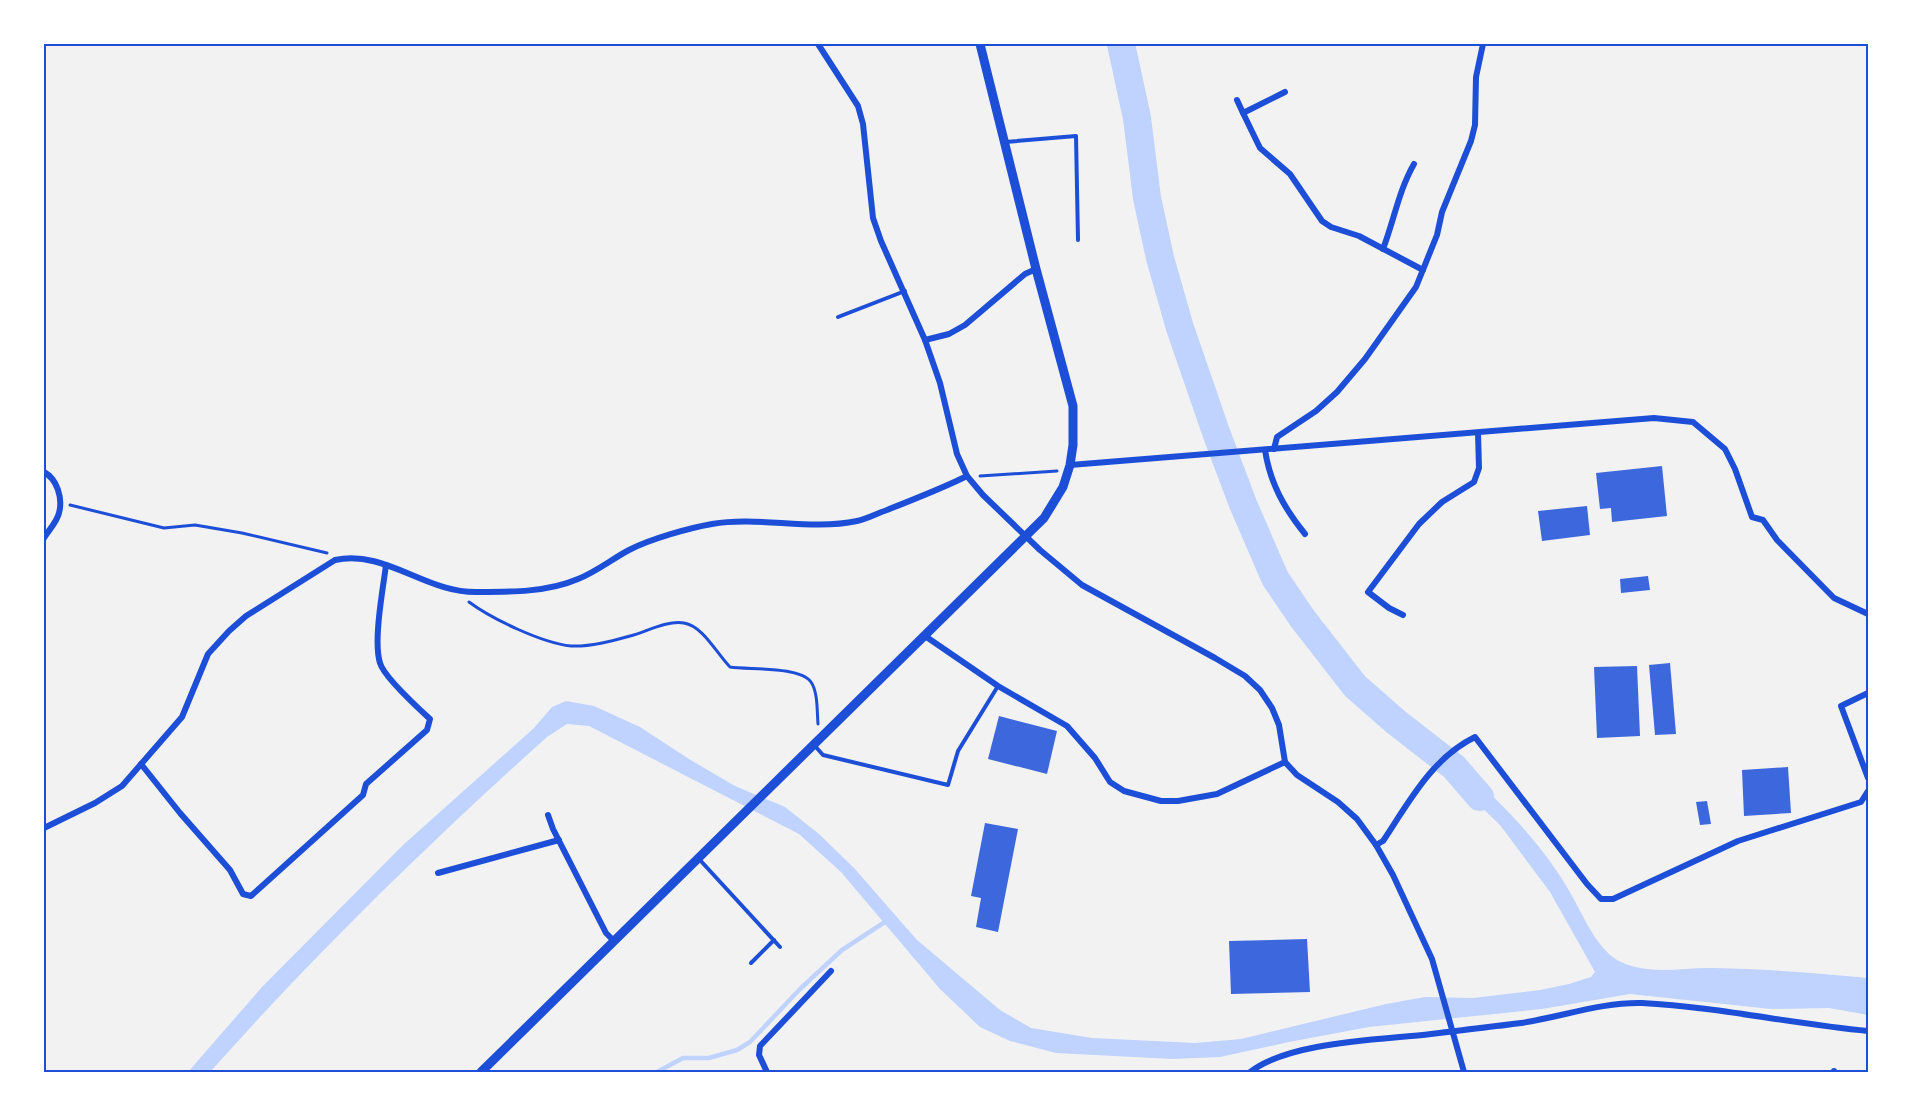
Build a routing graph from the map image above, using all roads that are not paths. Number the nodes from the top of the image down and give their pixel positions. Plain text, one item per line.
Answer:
1 (818, 44) edge
2 (980, 44) edge
3 (1483, 44) edge
4 (1285, 92) dead end
5 (1237, 100) dead end
6 (1243, 113) junction
7 (1004, 142) junction
8 (1414, 164) dead end
9 (1078, 240) dead end
10 (1383, 249) junction
11 (1036, 269) junction
12 (1423, 270) junction
13 (905, 291) junction
14 (838, 317) dead end
15 (925, 340) junction
16 (1478, 433) junction
17 (1274, 449) junction
18 (1265, 450) junction
19 (1070, 465) junction
20 (44, 472) edge
21 (967, 476) junction
22 (1305, 534) dead end
23 (1026, 536) junction
24 (44, 538) edge
25 (386, 565) junction
26 (1869, 614) edge
27 (1403, 615) dead end
28 (925, 636) junction
29 (998, 686) junction
30 (1869, 693) edge
31 (814, 746) junction
32 (1285, 762) junction
33 (141, 764) junction
34 (1869, 778) edge
35 (1869, 791) edge
36 (548, 815) dead end
37 (44, 828) edge
38 (559, 840) junction
39 (1376, 845) junction
40 (698, 858) junction
41 (438, 873) dead end
42 (774, 940) junction
43 (614, 942) junction
44 (780, 947) dead end
45 (750, 963) dead end
46 (831, 971) dead end
47 (1452, 1030) junction
48 (1869, 1031) edge
49 (481, 1072) edge
50 (767, 1072) edge
51 (1250, 1072) edge
52 (1464, 1072) edge

1 - 13 street
2 - 7 street
3 - 12 street
4 - 6 street
5 - 6 street
6 - 10 street
7 - 9 lane
7 - 11 street
8 - 10 street
10 - 12 street
11 - 15 street
11 - 19 street
12 - 17 street
13 - 14 lane
13 - 15 street
15 - 21 street
16 - 17 street
16 - 26 street
16 - 27 street
17 - 18 street
18 - 19 street
18 - 22 street
19 - 23 street
20 - 24 street
21 - 23 street
21 - 25 street
23 - 28 street
23 - 32 street
25 - 33 street
25 - 33 street
28 - 29 street
28 - 31 street
29 - 31 lane
29 - 32 street
30 - 34 street
31 - 40 street
32 - 39 street
33 - 37 street
35 - 39 street
36 - 38 street
38 - 41 street
38 - 43 street
39 - 47 street
40 - 42 lane
40 - 43 street
42 - 44 lane
42 - 45 lane
43 - 49 street
46 - 50 street
47 - 48 street
47 - 51 street
47 - 52 street

